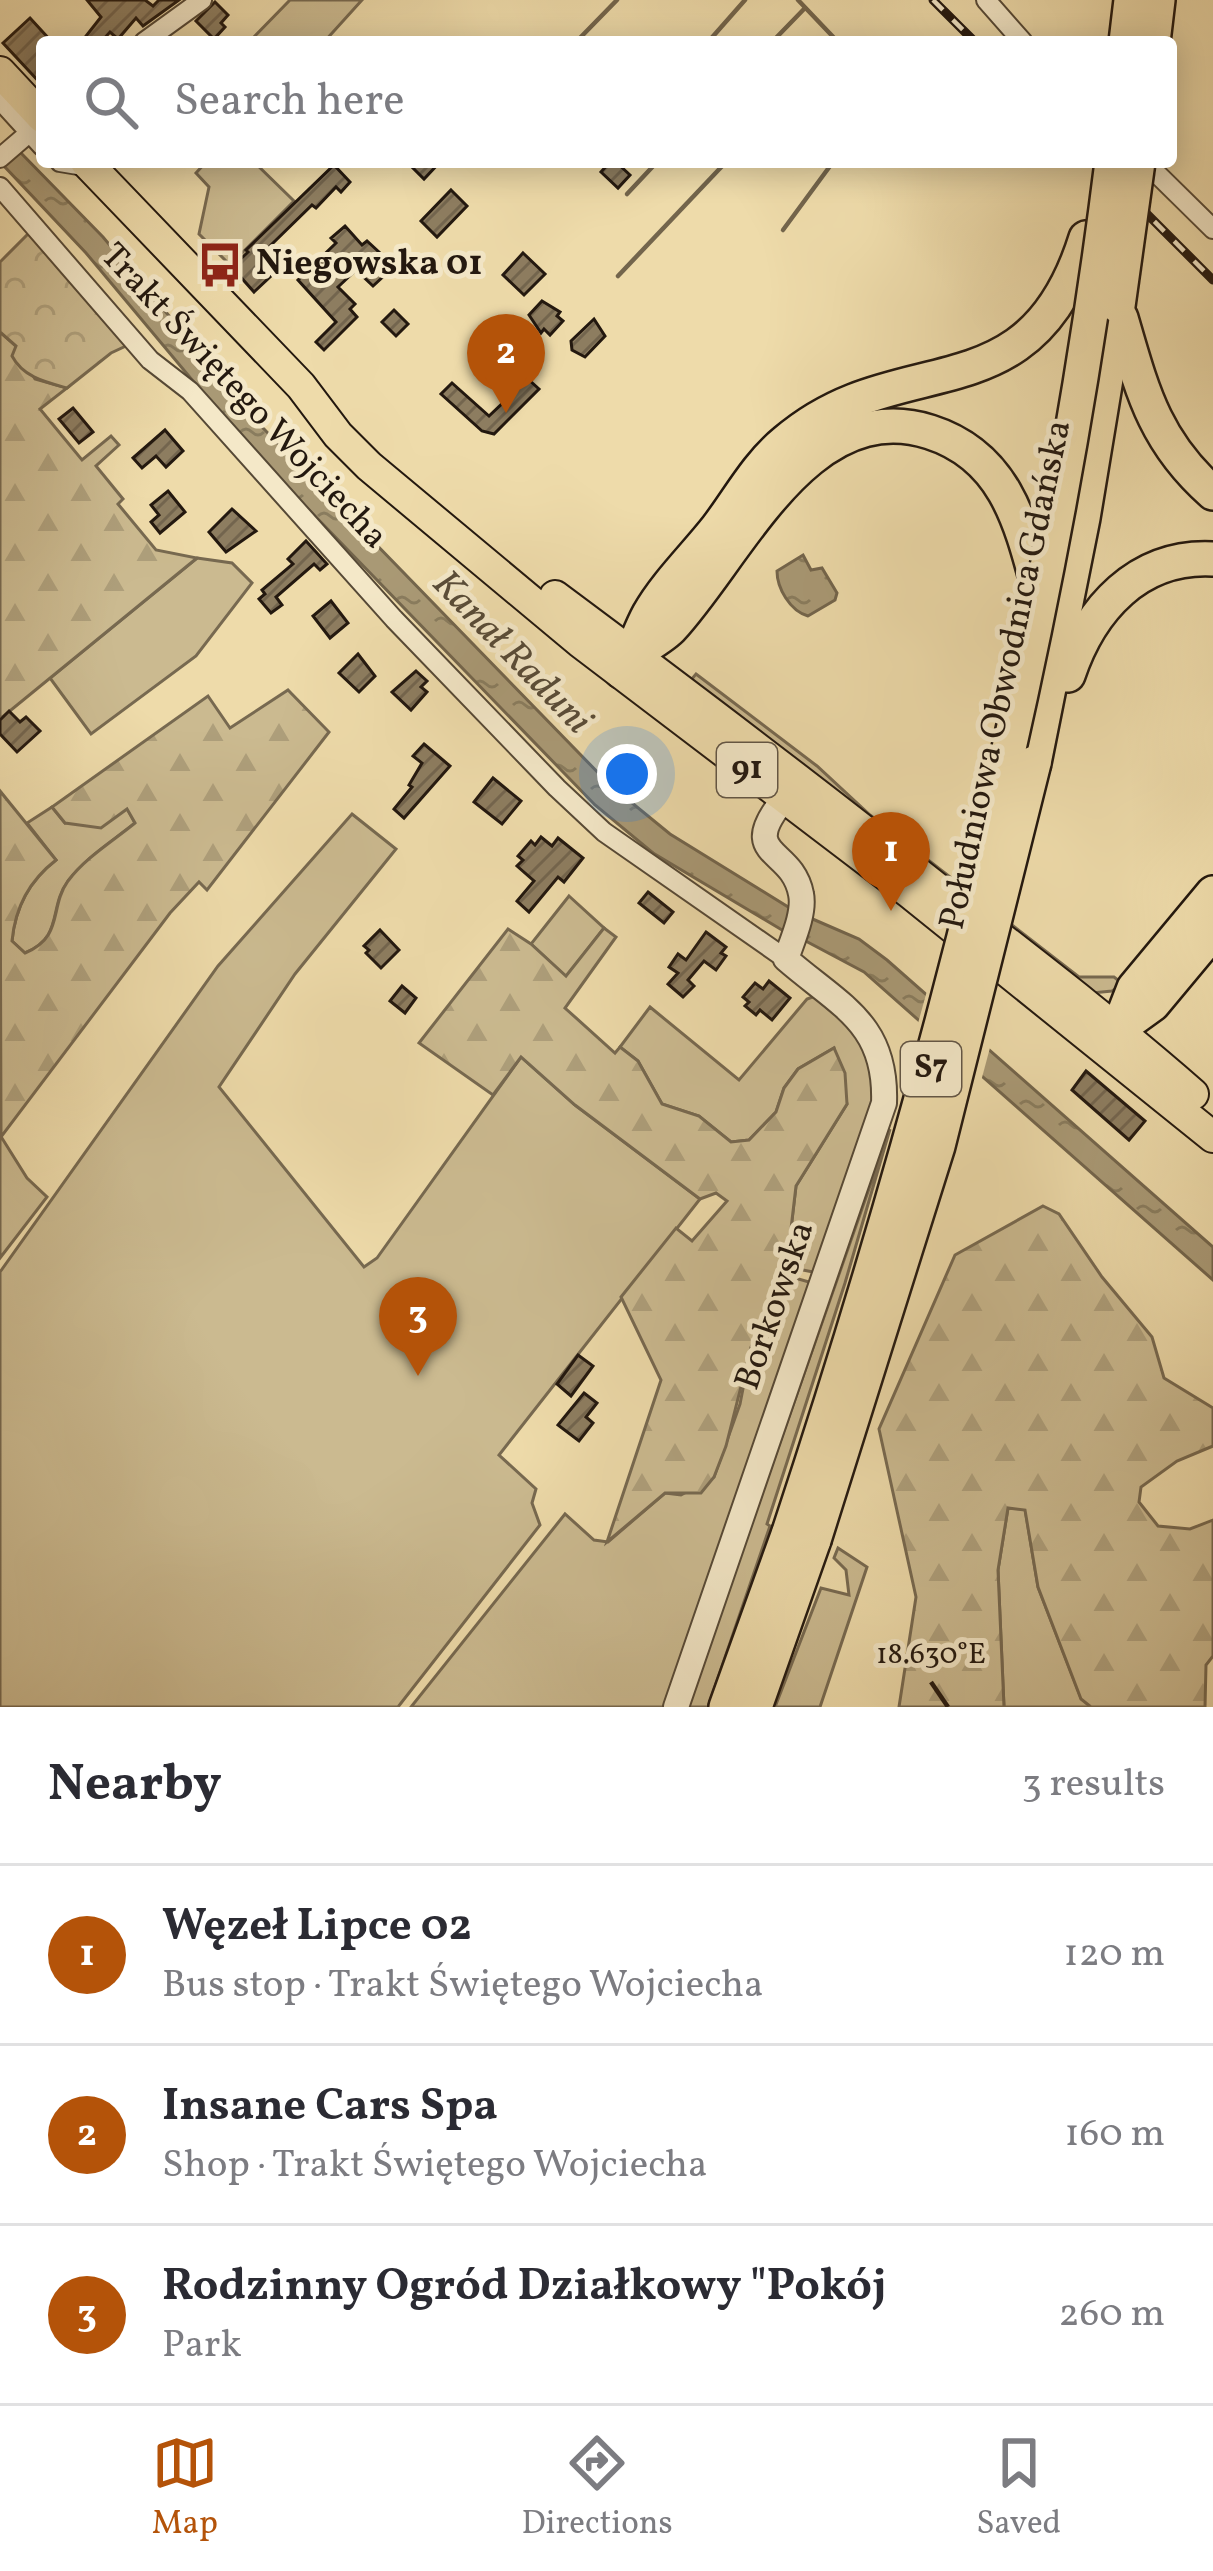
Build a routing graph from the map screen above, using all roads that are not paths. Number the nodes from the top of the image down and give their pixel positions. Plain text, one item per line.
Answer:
1 (202, 0) edge
2 (986, 0) edge
3 (1131, 0) edge
4 (1158, 0) edge
5 (151, 36) edge
6 (1019, 36) edge
7 (1127, 36) edge
8 (1154, 36) edge
9 (0, 72) edge
10 (0, 100) edge
11 (35, 127) edge
12 (0, 158) edge
13 (82, 168) edge
14 (1107, 168) edge
15 (1109, 168) edge
16 (1141, 168) edge
17 (1148, 168) edge
18 (0, 187) edge
19 (1213, 229) edge
20 (1118, 306) junction
21 (1213, 493) edge
22 (1213, 559) edge
23 (687, 585) junction
24 (1041, 597) junction
25 (627, 663) junction
26 (1034, 763) junction
27 (784, 799) junction
28 (1211, 908) edge
29 (789, 951) junction
30 (1111, 1038) junction
31 (1213, 1112) edge
32 (1213, 1137) edge
33 (802, 1536) junction
34 (676, 1707) edge
35 (726, 1707) edge
36 (754, 1707) edge

1 - 5 street
2 - 6 street
3 - 7 highway
4 - 8 highway
9 - 11 main road
10 - 11 street
11 - 12 street
13 - 25 main road, Trakt Świętego Wojciecha / 91
14 - 23 highway
15 - 24 highway, Południowa Obwodnica Gdańska / S7, bridge
16 - 20 highway, Południowa Obwodnica Gdańska / S7, bridge
17 - 19 street
18 - 29 street, Trakt Świętego Wojciecha
20 - 21 highway
20 - 26 highway, Południowa Obwodnica Gdańska / S7
22 - 26 highway
23 - 24 highway
23 - 25 highway
24 - 33 highway, Południowa Obwodnica Gdańska / S7, bridge
25 - 27 main road, Trakt Świętego Wojciecha / 91
25 - 30 main road, Trakt Świętego Wojciecha / 91
26 - 33 highway, Południowa Obwodnica Gdańska / S7, bridge
27 - 29 street
27 - 30 main road, Trakt Świętego Wojciecha / 91
28 - 30 highway
29 - 34 street, Borkowska
30 - 31 main road, Trakt Świętego Wojciecha / 91
30 - 32 main road, Trakt Świętego Wojciecha / 91
33 - 35 highway, S7
33 - 36 highway, S7

